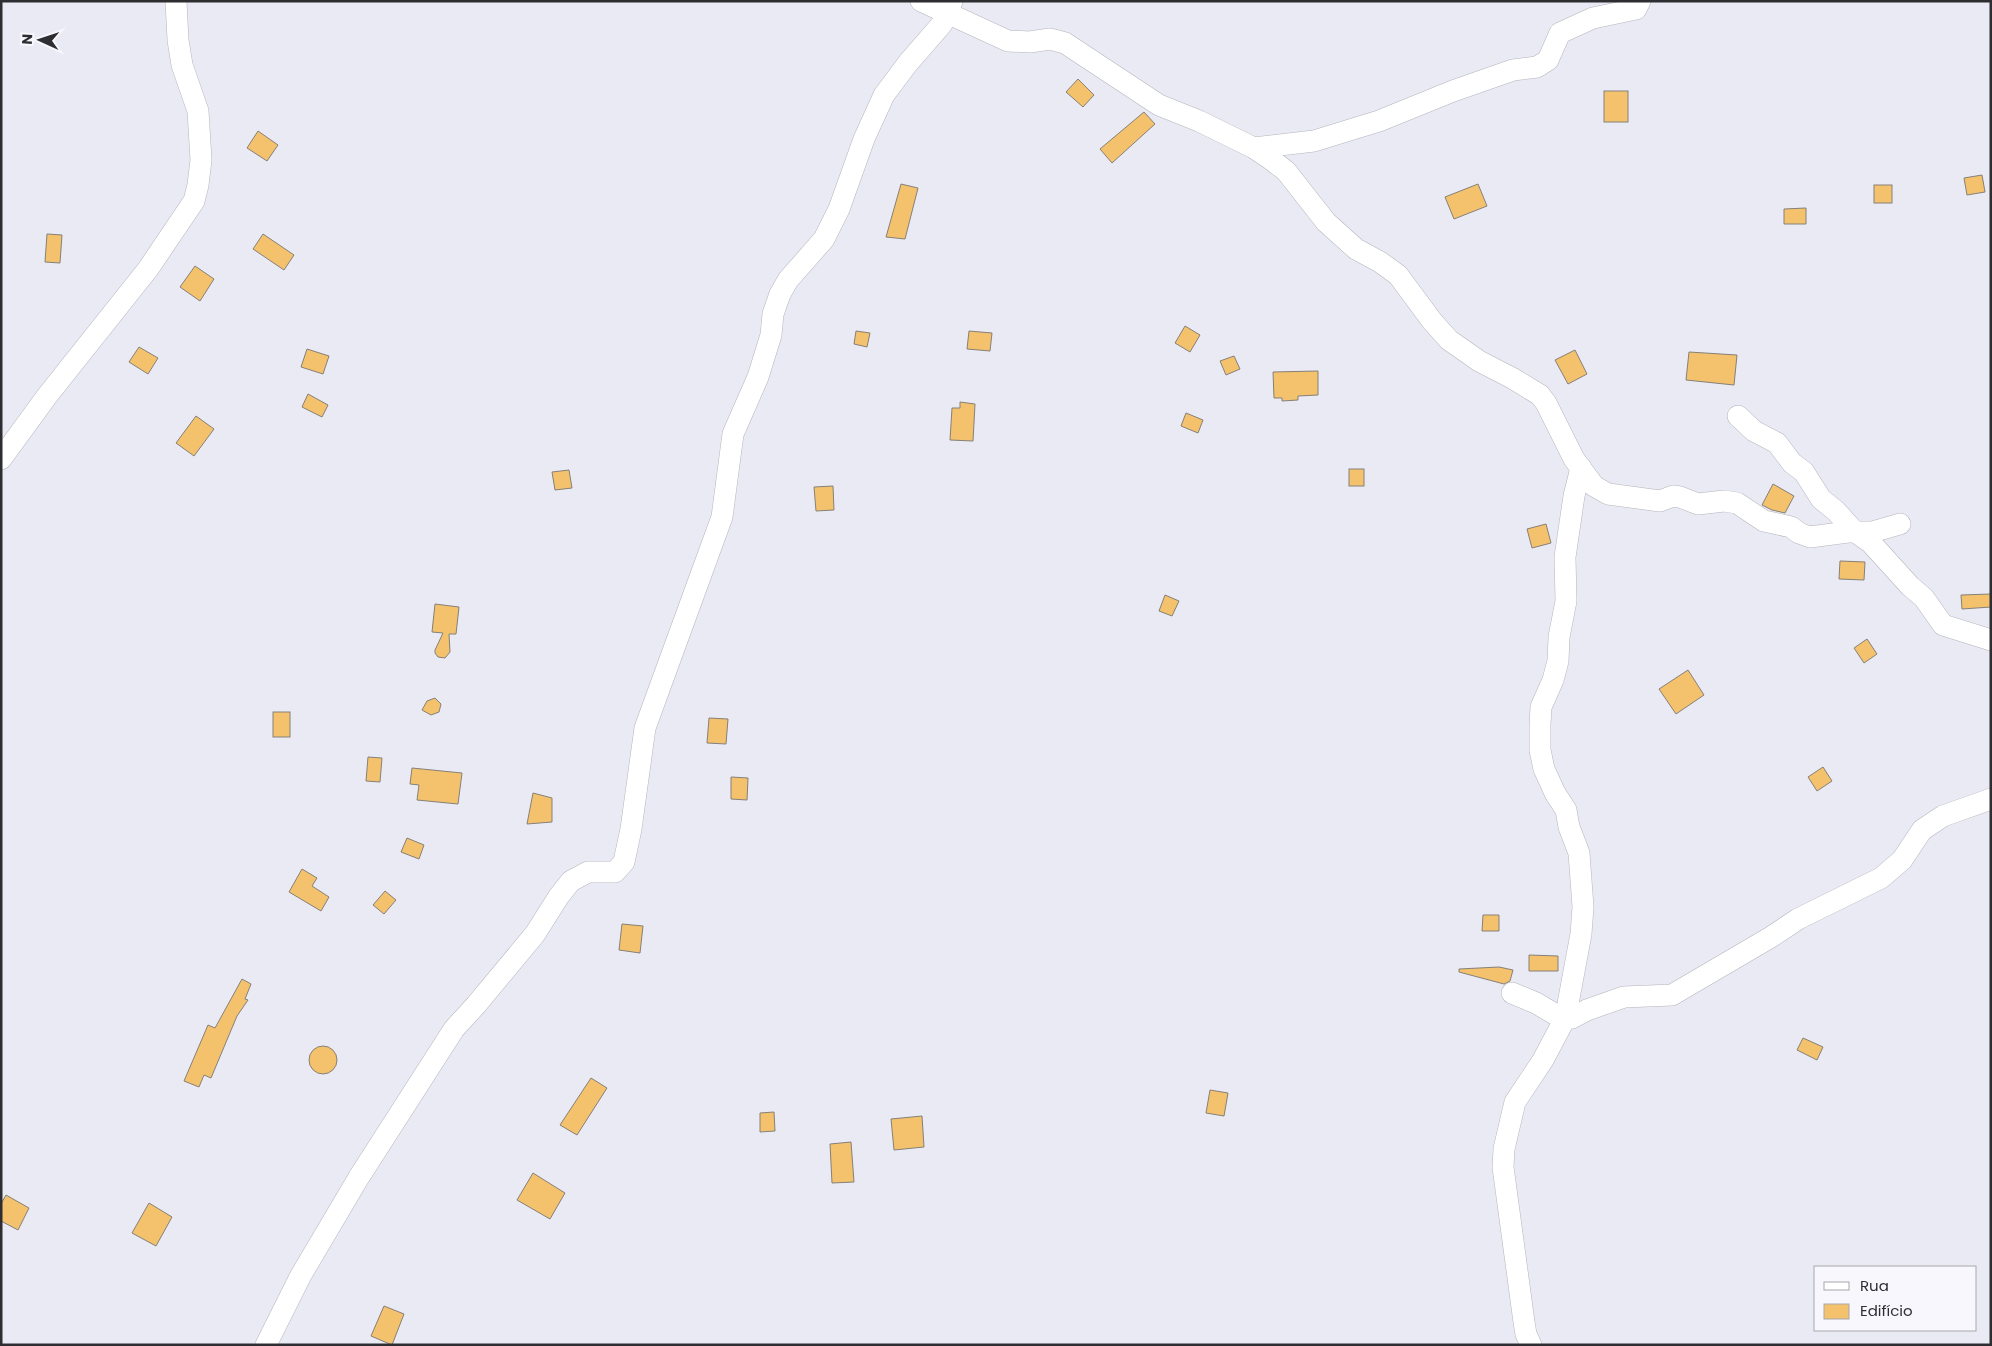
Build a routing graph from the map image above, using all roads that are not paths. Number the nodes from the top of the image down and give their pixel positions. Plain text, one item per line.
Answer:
1 (176, 1) edge
2 (921, 1) edge
3 (1640, 1) edge
4 (950, 8) edge
5 (930, 38) junction
6 (1254, 148) junction
7 (1738, 416) dead end
8 (1, 459) edge
9 (1581, 468) junction
10 (1900, 524) dead end
11 (1854, 531) junction
12 (1991, 640) edge
13 (1991, 799) edge
14 (1512, 993) dead end
15 (1563, 1019) junction
16 (266, 1345) edge
17 (1530, 1345) edge

1 - 8 street
2 - 4 street
2 - 5 street
3 - 6 street
4 - 5 street
4 - 6 street
5 - 16 street
6 - 9 street
7 - 11 street
9 - 11 street
9 - 15 street
10 - 11 street
11 - 12 street
13 - 15 street
14 - 15 street
15 - 17 street

